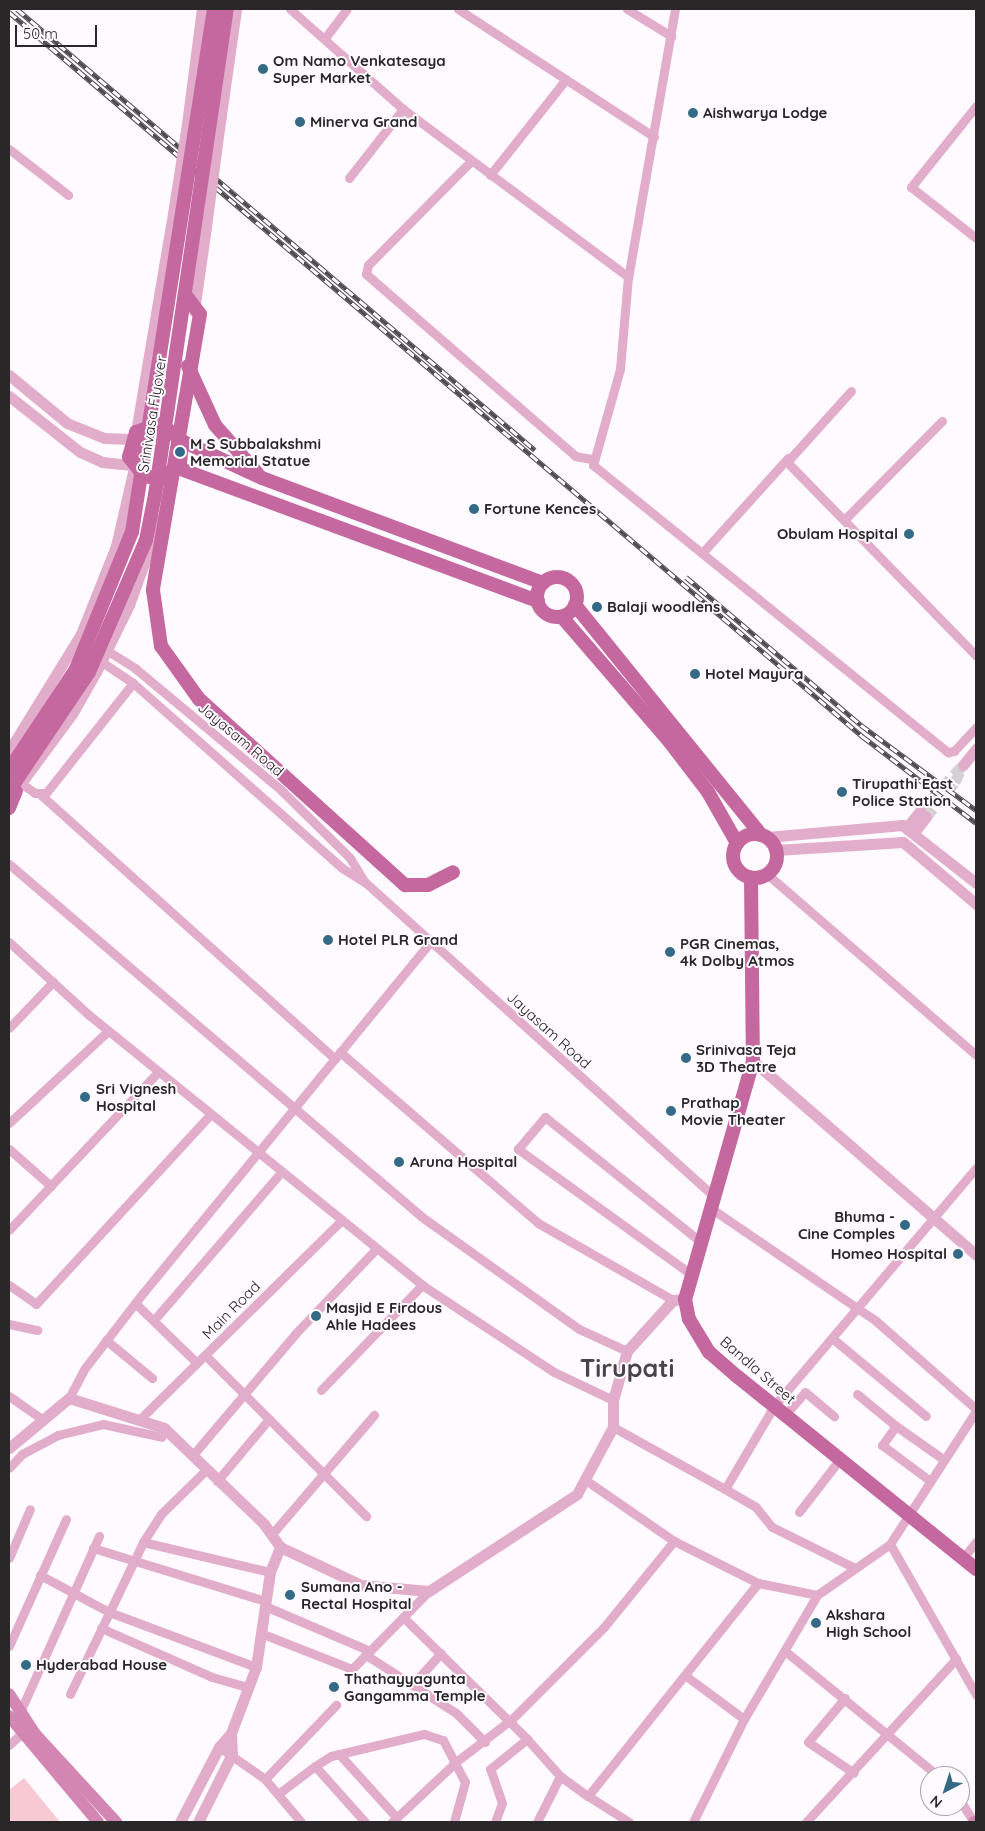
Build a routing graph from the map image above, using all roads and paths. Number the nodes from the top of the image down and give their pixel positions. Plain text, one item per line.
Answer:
1 (202, 9) edge
2 (214, 9) edge
3 (227, 9) edge
4 (236, 9) edge
5 (290, 9) edge
6 (347, 9) edge
7 (458, 9) edge
8 (627, 9) edge
9 (675, 9) edge
10 (671, 36) junction
11 (325, 38) junction
12 (566, 79) junction
13 (976, 106) edge
14 (403, 109) junction
15 (654, 138) junction
16 (9, 149) edge
17 (471, 161) junction
18 (490, 175) junction
19 (349, 178) dead end
20 (68, 195) dead end
21 (976, 238) edge
22 (628, 277) junction
23 (187, 297) junction
24 (187, 363) junction
25 (9, 375) edge
26 (851, 391) dead end
27 (9, 396) edge
28 (942, 421) dead end
29 (133, 435) junction
30 (180, 437) junction
31 (788, 458) junction
32 (592, 460) junction
33 (133, 466) junction
34 (175, 471) junction
35 (262, 478) junction
36 (845, 519) junction
37 (703, 552) junction
38 (543, 583) junction
39 (538, 601) junction
40 (575, 605) junction
41 (562, 617) junction
42 (80, 636) junction
43 (73, 648) junction
44 (104, 655) junction
45 (976, 656) edge
46 (133, 683) junction
47 (976, 727) edge
48 (976, 749) edge
49 (9, 751) edge
50 (963, 765) tunnel mouth
51 (9, 770) edge
52 (41, 795) junction
53 (13, 796) edge
54 (923, 814) tunnel mouth
55 (912, 829) junction
56 (764, 836) junction
57 (737, 843) junction
58 (776, 850) junction
59 (9, 864) edge
60 (453, 872) dead end
61 (767, 874) junction
62 (751, 878) junction
63 (366, 883) junction
64 (976, 883) edge
65 (976, 904) edge
66 (9, 942) edge
67 (430, 942) junction
68 (52, 982) junction
69 (9, 1028) edge
70 (108, 1031) junction
71 (337, 1055) junction
72 (976, 1055) edge
73 (753, 1061) junction
74 (158, 1072) junction
75 (294, 1108) junction
76 (211, 1114) junction
77 (9, 1124) edge
78 (9, 1149) edge
79 (260, 1153) junction
80 (976, 1168) edge
81 (282, 1171) junction
82 (51, 1186) junction
83 (713, 1203) junction
84 (933, 1218) junction
85 (342, 1220) junction
86 (9, 1230) edge
87 (702, 1243) junction
88 (376, 1249) junction
89 (976, 1255) edge
90 (692, 1275) junction
91 (9, 1285) edge
92 (422, 1285) junction
93 (679, 1300) junction
94 (135, 1302) junction
95 (858, 1308) junction
96 (154, 1320) junction
97 (9, 1324) edge
98 (37, 1330) dead end
99 (832, 1338) junction
100 (106, 1340) junction
101 (627, 1351) junction
102 (205, 1355) junction
103 (197, 1363) junction
104 (152, 1378) dead end
105 (321, 1390) dead end
106 (245, 1394) junction
107 (857, 1394) dead end
108 (9, 1396) edge
109 (69, 1398) junction
110 (613, 1400) junction
111 (976, 1410) edge
112 (779, 1411) junction
113 (374, 1415) dead end
114 (834, 1416) dead end
115 (926, 1416) dead end
116 (41, 1418) junction
117 (269, 1419) junction
118 (139, 1420) junction
119 (896, 1426) junction
120 (613, 1427) junction
121 (162, 1437) dead end
122 (9, 1448) edge
123 (192, 1456) junction
124 (840, 1459) junction
125 (943, 1459) junction
126 (9, 1468) edge
127 (206, 1470) junction
128 (324, 1474) junction
129 (929, 1480) junction
130 (217, 1481) junction
131 (588, 1481) junction
132 (725, 1489) junction
133 (30, 1509) dead end
134 (799, 1512) dead end
135 (906, 1514) junction
136 (366, 1516) dead end
137 (66, 1519) dead end
138 (272, 1534) junction
139 (99, 1536) dead end
140 (674, 1541) junction
141 (143, 1542) junction
142 (976, 1542) edge
143 (890, 1544) junction
144 (280, 1547) junction
145 (93, 1548) junction
146 (9, 1558) edge
147 (963, 1558) junction
148 (133, 1561) junction
149 (856, 1568) junction
150 (976, 1569) edge
151 (270, 1572) junction
152 (40, 1575) junction
153 (758, 1583) junction
154 (429, 1591) junction
155 (74, 1593) junction
156 (818, 1595) junction
157 (265, 1603) junction
158 (109, 1612) junction
159 (403, 1617) junction
160 (101, 1628) junction
161 (263, 1634) junction
162 (9, 1646) edge
163 (784, 1651) junction
164 (368, 1653) junction
165 (441, 1653) junction
166 (956, 1659) junction
167 (256, 1667) junction
168 (686, 1676) junction
169 (412, 1685) junction
170 (248, 1687) junction
171 (9, 1694) edge
172 (70, 1694) dead end
173 (976, 1695) edge
174 (845, 1698) junction
175 (336, 1705) dead end
176 (14, 1714) edge
177 (512, 1719) junction
178 (744, 1719) junction
179 (232, 1733) junction
180 (890, 1733) junction
181 (20, 1734) junction
182 (527, 1739) junction
183 (485, 1742) junction
184 (9, 1745) edge
185 (219, 1747) junction
186 (232, 1754) junction
187 (339, 1754) junction
188 (457, 1760) junction
189 (315, 1766) junction
190 (927, 1766) edge
191 (854, 1773) junction
192 (560, 1776) junction
193 (265, 1779) junction
194 (278, 1794) junction
195 (588, 1796) junction
196 (395, 1820) edge
197 (98, 1822) edge
198 (116, 1822) edge
199 (180, 1822) edge
200 (198, 1822) edge
201 (301, 1822) edge
202 (365, 1822) edge
203 (454, 1822) edge
204 (495, 1822) edge
205 (537, 1822) edge
206 (629, 1822) edge
207 (693, 1822) edge
208 (806, 1822) edge

1 - 29 street, bridge
2 - 51 main road, Srinivasa Flyover, bridge
3 - 23 main road, Srinivasa Flyover, bridge
4 - 24 street, bridge
5 - 11 street
6 - 11 street
7 - 12 street
8 - 10 street
9 - 10 street
10 - 15 street
11 - 14 street
12 - 15 street
12 - 18 street
13 - 21 street
14 - 17 street
14 - 19 street
15 - 22 street
16 - 20 street
17 - 18 street
17 - 32 street
18 - 22 street
22 - 32 street
23 - 53 main road, Srinivasa Flyover, bridge
23 - 60 main road, bridge
24 - 30 street
24 - 35 main road
25 - 29 street
26 - 31 street
27 - 33 street
28 - 36 street
29 - 30 main road
29 - 33 main road
30 - 34 main road
30 - 35 main road
31 - 36 street
31 - 37 street
32 - 37 street
33 - 34 main road
33 - 42 street
34 - 39 main road
34 - 44 street
35 - 38 main road
36 - 45 street
37 - 47 street
38 - 39 main road
38 - 40 main road
39 - 41 main road
40 - 41 main road
40 - 56 main road
41 - 57 main road
42 - 43 street
42 - 44 street, Jayasam Road
43 - 44 street, Jayasam Road
43 - 49 street
44 - 46 street, Jayasam Road
44 - 53 street
44 - 63 street, Jayasam Road
46 - 52 street
46 - 63 street, Jayasam Road
48 - 50 street
52 - 53 street
52 - 71 street
54 - 55 street
55 - 56 street
55 - 64 street
56 - 57 main road
56 - 58 main road
57 - 62 main road
58 - 61 main road
58 - 65 street
59 - 75 street
61 - 62 main road
61 - 72 street
62 - 73 main road
63 - 67 street, Jayasam Road
66 - 68 street
67 - 71 street
67 - 83 street, Jayasam Road
68 - 69 street
68 - 70 street
70 - 74 street
70 - 77 street
71 - 75 street
71 - 93 street
73 - 83 main road
73 - 84 street
74 - 76 street
74 - 82 street
75 - 79 street
75 - 101 street
76 - 79 street
76 - 91 street
78 - 82 street
79 - 81 street
79 - 94 street
80 - 84 street
81 - 85 street
81 - 96 street
82 - 86 street
83 - 87 main road
83 - 95 street, Jayasam Road
84 - 89 street
84 - 95 street
85 - 88 street
85 - 102 street, Main Road
87 - 90 main road
87 - 90 street
88 - 92 street
88 - 106 street
90 - 93 main road
92 - 105 street
92 - 110 street
93 - 101 street
93 - 112 main road, Bandla Street
94 - 96 street
94 - 100 street
95 - 99 street
95 - 111 street, Jayasam Road
96 - 103 street
97 - 98 street
99 - 112 street
99 - 115 street
100 - 104 street
100 - 109 street
101 - 110 street
102 - 103 street, Main Road
102 - 106 street
103 - 118 street, Main Road
106 - 117 street
106 - 123 street
107 - 119 street
108 - 116 street
109 - 116 street
109 - 118 street
110 - 120 street
111 - 125 street
112 - 114 street
112 - 124 main road, Bandla Street
112 - 132 street
113 - 128 street
116 - 122 street
117 - 128 street
117 - 130 street
118 - 123 street
119 - 125 street
119 - 129 street
120 - 131 street
120 - 132 street
121 - 126 street
123 - 127 street
124 - 134 street
124 - 135 main road, Bandla Street
125 - 129 street
127 - 130 street
127 - 141 street
128 - 136 street
128 - 138 street
129 - 135 street
130 - 138 street
131 - 140 street
131 - 154 street
132 - 149 street
133 - 146 street
135 - 143 street
135 - 147 main road, Bandla Street
137 - 152 street
138 - 144 street
139 - 145 street
140 - 153 street
140 - 177 street
141 - 148 street
141 - 151 street
142 - 147 street
143 - 149 street
143 - 166 street
144 - 151 street
144 - 154 street
145 - 148 street
145 - 155 street
147 - 150 main road, Bandla Street
148 - 157 street
148 - 158 street
149 - 156 street
151 - 157 street
152 - 155 street
152 - 162 street
153 - 156 street
153 - 168 street
154 - 159 street
155 - 158 street
155 - 176 street
156 - 163 street
157 - 161 street
157 - 164 street
158 - 160 street
158 - 167 street
159 - 164 street
159 - 165 street
160 - 170 street
160 - 172 street
161 - 164 street
161 - 167 street
163 - 174 street
163 - 178 street
164 - 169 street
165 - 169 street
165 - 177 street
166 - 173 street
166 - 180 street
167 - 170 street
168 - 178 street
168 - 195 street
169 - 183 street
170 - 179 street
171 - 176 main road
174 - 180 street
174 - 191 street
175 - 193 street
176 - 181 main road
176 - 198 main road
177 - 182 street
177 - 183 street
178 - 207 street
179 - 185 street
179 - 186 street
180 - 190 street
180 - 191 street
181 - 184 street
181 - 197 main road
182 - 192 street
182 - 204 street
183 - 188 street
185 - 186 street
185 - 199 street
186 - 193 street
186 - 200 street
187 - 188 street
187 - 189 street
187 - 196 street
188 - 196 street
188 - 203 street
189 - 194 street
189 - 202 street
191 - 208 street
192 - 195 street
192 - 205 street
193 - 194 street
194 - 201 street
195 - 206 street

